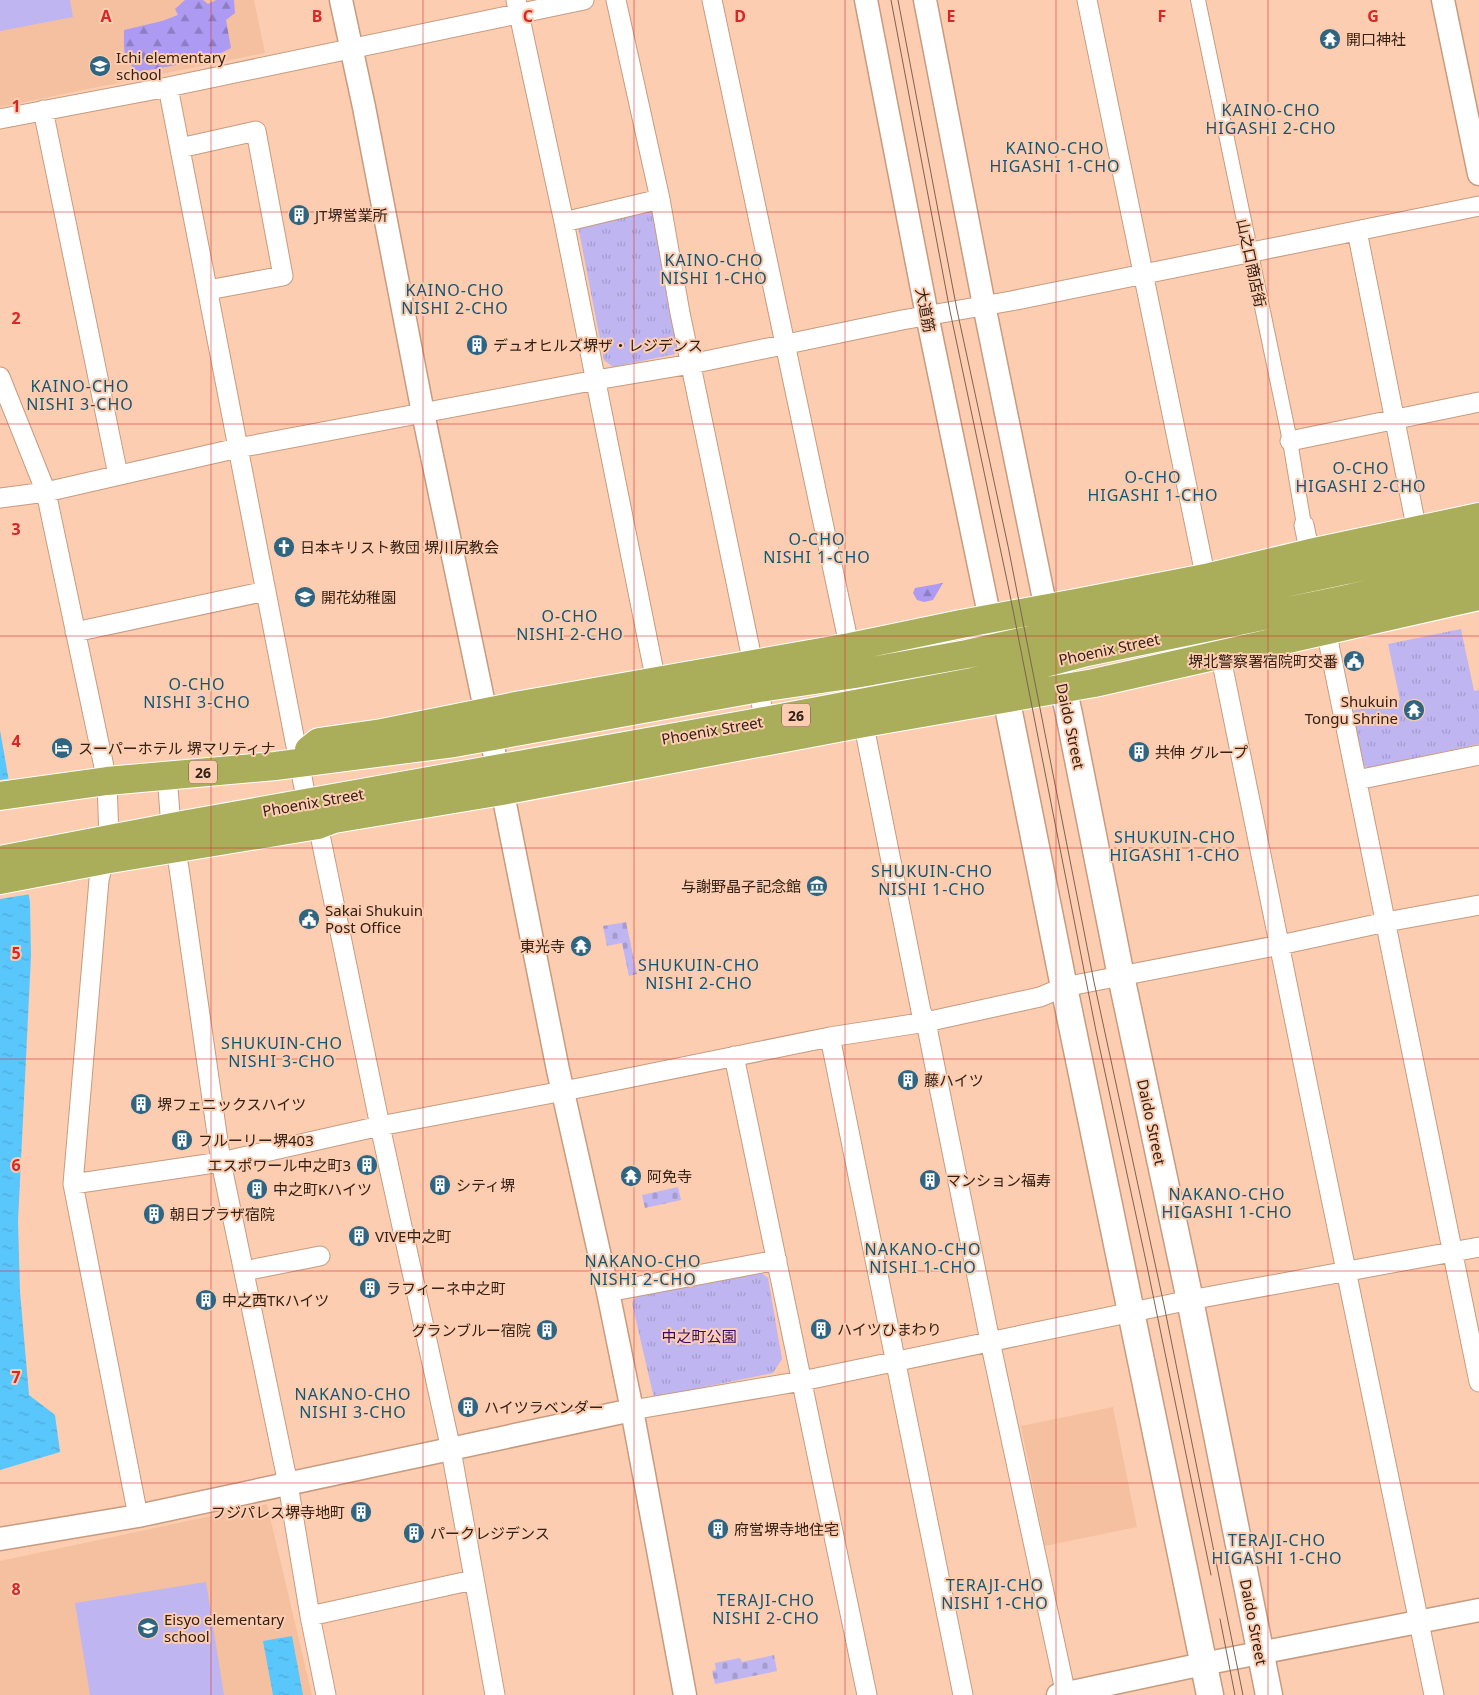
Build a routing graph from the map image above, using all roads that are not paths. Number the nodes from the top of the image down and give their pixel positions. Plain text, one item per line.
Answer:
1 (341, 0) edge
2 (584, 0) edge
3 (616, 0) edge
4 (712, 0) edge
5 (866, 0) edge
6 (925, 0) edge
7 (1087, 0) edge
8 (1198, 0) edge
9 (1443, 0) edge
10 (517, 7) edge
11 (351, 47) junction
12 (168, 87) junction
13 (43, 110) junction
14 (0, 118) edge
15 (180, 148) junction
16 (1479, 174) edge
17 (660, 199) junction
18 (1479, 206) edge
19 (564, 222) junction
20 (1357, 232) junction
21 (1250, 253) junction
22 (1143, 273) junction
23 (208, 290) junction
24 (984, 305) junction
25 (927, 315) junction
26 (784, 345) junction
27 (691, 364) junction
28 (0, 377) edge
29 (596, 380) junction
30 (1479, 402) edge
31 (423, 413) junction
32 (1394, 419) junction
33 (1290, 441) junction
34 (238, 448) junction
35 (118, 476) junction
36 (46, 492) junction
37 (0, 498) edge
38 (1479, 517) edge
39 (1304, 525) joint
40 (1479, 542) edge
41 (1420, 543) junction
42 (1312, 565) junction
43 (1479, 569) edge
44 (1208, 589) junction
45 (266, 591) junction
46 (1479, 596) edge
47 (1320, 604) junction
48 (990, 619) junction
49 (1215, 627) junction
50 (1326, 630) junction
51 (74, 632) junction
52 (1052, 634) junction
53 (850, 647) junction
54 (996, 647) junction
55 (1220, 654) junction
56 (856, 674) junction
57 (756, 676) junction
58 (1004, 687) junction
59 (1064, 688) junction
60 (658, 693) junction
61 (862, 713) junction
62 (487, 724) junction
63 (767, 731) junction
64 (1479, 755) edge
65 (300, 763) junction
66 (167, 775) junction
67 (107, 780) junction
68 (499, 780) junction
69 (1357, 780) junction
70 (0, 796) edge
71 (312, 814) junction
72 (173, 838) junction
73 (107, 849) junction
74 (0, 860) edge
75 (51, 861) junction
76 (0, 880) edge
77 (1479, 905) edge
78 (1386, 922) junction
79 (1280, 946) junction
80 (1121, 976) junction
81 (1064, 987) junction
82 (926, 1022) junction
83 (830, 1037) junction
84 (734, 1056) junction
85 (562, 1090) junction
86 (380, 1126) junction
87 (221, 1162) junction
88 (73, 1184) junction
89 (1479, 1247) edge
90 (1453, 1253) junction
91 (320, 1256) dead end
92 (777, 1260) junction
93 (244, 1271) junction
94 (1346, 1271) junction
95 (608, 1292) junction
96 (1190, 1300) junction
97 (1132, 1312) junction
98 (990, 1341) junction
99 (895, 1361) junction
100 (802, 1381) junction
101 (1479, 1382) edge
102 (632, 1410) junction
103 (451, 1450) junction
104 (288, 1484) junction
105 (138, 1516) junction
106 (0, 1539) edge
107 (473, 1580) junction
108 (1479, 1610) edge
109 (310, 1616) junction
110 (1418, 1622) junction
111 (1260, 1652) junction
112 (1203, 1664) junction
113 (326, 1695) edge
114 (495, 1695) edge
115 (685, 1695) edge
116 (867, 1695) edge
117 (963, 1695) edge
118 (1063, 1695) edge
119 (1210, 1695) edge
120 (1269, 1695) edge
121 (1434, 1695) edge

1 - 11 street
2 - 10 street
3 - 17 street
4 - 26 street
5 - 25 street, 大道筋
6 - 24 street
7 - 22 street
8 - 21 street, 山之口商店街
9 - 16 street
10 - 11 street
10 - 19 street
11 - 12 street
11 - 31 street
12 - 13 street
12 - 15 street
13 - 14 street
13 - 35 street
15 - 23 street
15 - 23 street
17 - 19 street
17 - 27 street
18 - 20 street
19 - 29 street
20 - 21 street
20 - 32 street
21 - 22 street
21 - 33 street, 山之口商店街
22 - 24 street
22 - 44 street
23 - 34 street
24 - 25 street
24 - 52 street
25 - 26 street
25 - 48 street, 大道筋
26 - 27 street
26 - 53 street
27 - 29 street
27 - 57 street
28 - 36 street
29 - 31 street
29 - 60 street
30 - 32 street
31 - 34 street
31 - 62 street
32 - 33 street
32 - 41 street
33 - 39 street, 山之口商店街
34 - 35 street
34 - 45 street
35 - 36 street
36 - 37 street
36 - 51 street
38 - 41 highway, 26
39 - 42 street
40 - 41 highway, 26
41 - 42 highway, 26
42 - 44 highway, 26
42 - 47 street
43 - 47 highway, Phoenix Street / 26
44 - 52 highway, 26
45 - 51 street
45 - 65 street
46 - 50 highway, 26
47 - 49 highway, Phoenix Street / 26
47 - 50 street
48 - 52 highway, 26
48 - 53 highway, 26
48 - 54 main road
49 - 52 highway, Phoenix Street / 26
49 - 55 street
50 - 55 highway, 26
50 - 69 street
51 - 67 street
52 - 54 highway, Phoenix Street / 26
52 - 58 highway, Phoenix Street / 26
52 - 59 main road, Daido Street
53 - 56 street
53 - 57 highway, 26
54 - 56 highway, Phoenix Street / 26
54 - 58 main road
55 - 59 highway, 26
55 - 79 street
56 - 57 highway, Phoenix Street / 26
57 - 60 highway, 26
57 - 63 street
58 - 59 highway, 26
58 - 61 highway, Phoenix Street / 26
58 - 81 main road
59 - 80 main road, Daido Street
60 - 62 highway, 26
61 - 63 highway, Phoenix Street / 26
61 - 82 street
62 - 65 highway, 26
62 - 68 street
63 - 68 highway, Phoenix Street / 26
64 - 69 street
65 - 66 highway, 26
65 - 71 street
66 - 67 highway, 26
66 - 72 street
67 - 70 highway, 26
67 - 73 street
68 - 71 highway, Phoenix Street / 26
68 - 85 street
69 - 78 street
71 - 72 highway, Phoenix Street / 26
71 - 86 street
72 - 73 highway, Phoenix Street / 26
72 - 87 street
73 - 75 highway, Phoenix Street / 26
73 - 88 street
74 - 75 highway, Phoenix Street / 26
75 - 76 highway, 26
77 - 78 street
78 - 79 street
78 - 90 street
79 - 80 street
79 - 94 street
80 - 81 street
80 - 96 main road, Daido Street
81 - 82 street
81 - 97 main road
82 - 83 street
82 - 98 street
83 - 84 street
83 - 99 street
84 - 85 street
84 - 92 street
85 - 86 street
85 - 95 street
86 - 87 street
86 - 103 street
87 - 88 street
87 - 93 street
88 - 105 street
89 - 90 street
90 - 94 street
90 - 101 street
91 - 93 street
92 - 95 street
92 - 100 street
93 - 104 street
94 - 96 street
94 - 110 street
95 - 102 street
96 - 97 street
96 - 111 main road, Daido Street
97 - 98 street
97 - 112 main road
98 - 99 street
98 - 118 street
99 - 100 street
99 - 117 street
100 - 102 street
100 - 116 street
102 - 103 street
102 - 115 street
103 - 104 street
103 - 107 street
104 - 105 street
104 - 109 street
105 - 106 street
107 - 109 street
107 - 114 street
108 - 110 street
109 - 113 street
110 - 111 street
110 - 121 street
111 - 112 street
111 - 120 main road, Daido Street
112 - 118 street
112 - 119 main road

